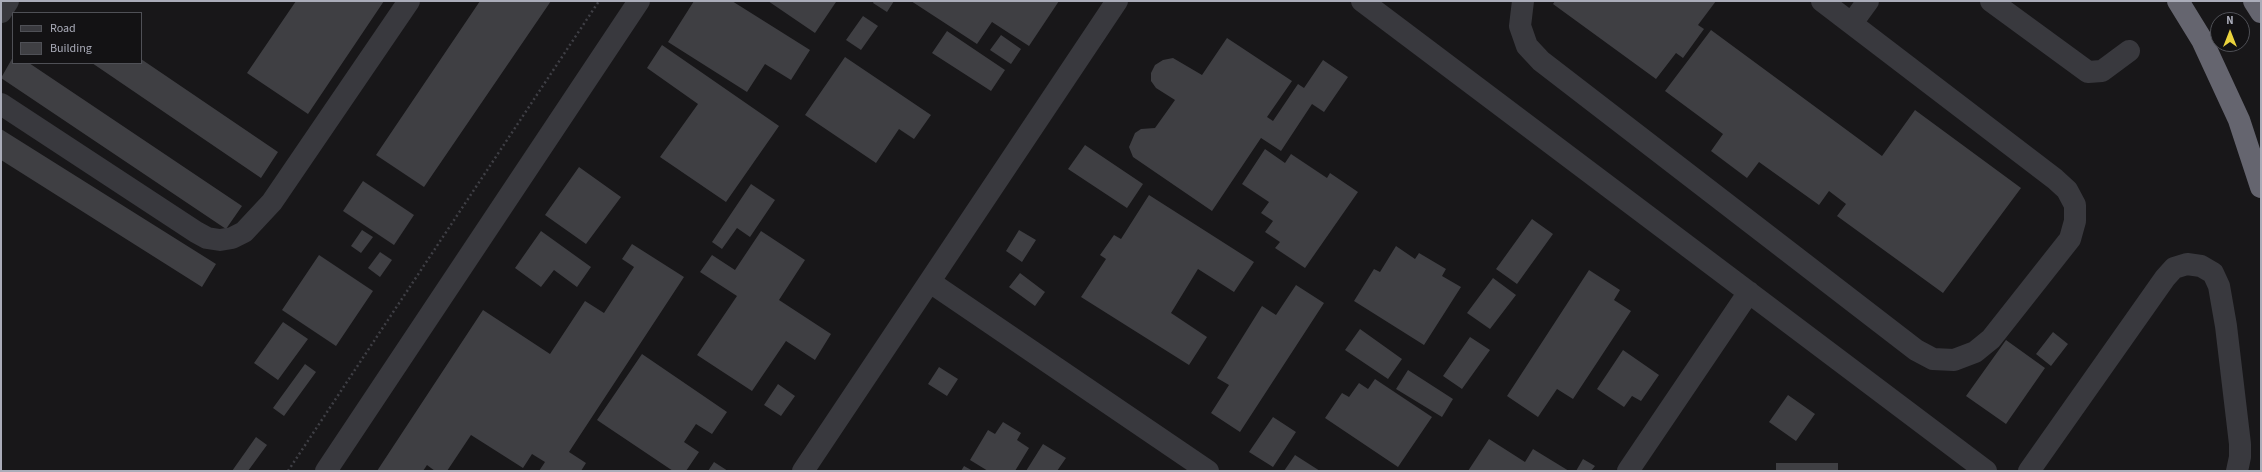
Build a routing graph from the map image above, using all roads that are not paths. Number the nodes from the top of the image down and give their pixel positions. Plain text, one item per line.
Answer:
1 (8, 1) edge
2 (409, 1) edge
3 (639, 1) edge
4 (1117, 1) edge
5 (1523, 1) edge
6 (1822, 1) edge
7 (1868, 1) edge
8 (1991, 1) edge
9 (2178, 1) edge
10 (2254, 1) edge
11 (1363, 2) edge
12 (1, 12) edge
13 (2261, 12) edge
14 (1852, 23) junction
15 (2129, 51) dead end
16 (1, 104) edge
17 (2261, 187) edge
18 (930, 282) junction
19 (1749, 292) junction
20 (326, 471) edge
21 (803, 471) edge
22 (1208, 471) edge
23 (1628, 471) edge
24 (1986, 471) edge
25 (2029, 471) edge
26 (2237, 471) edge

1 - 12 street
2 - 16 street
3 - 20 street
4 - 18 street
5 - 14 street
6 - 14 street
7 - 14 street
8 - 15 street
9 - 17 highway
10 - 13 highway
11 - 19 street
18 - 21 street
18 - 22 street
19 - 23 street
19 - 24 street
25 - 26 street

